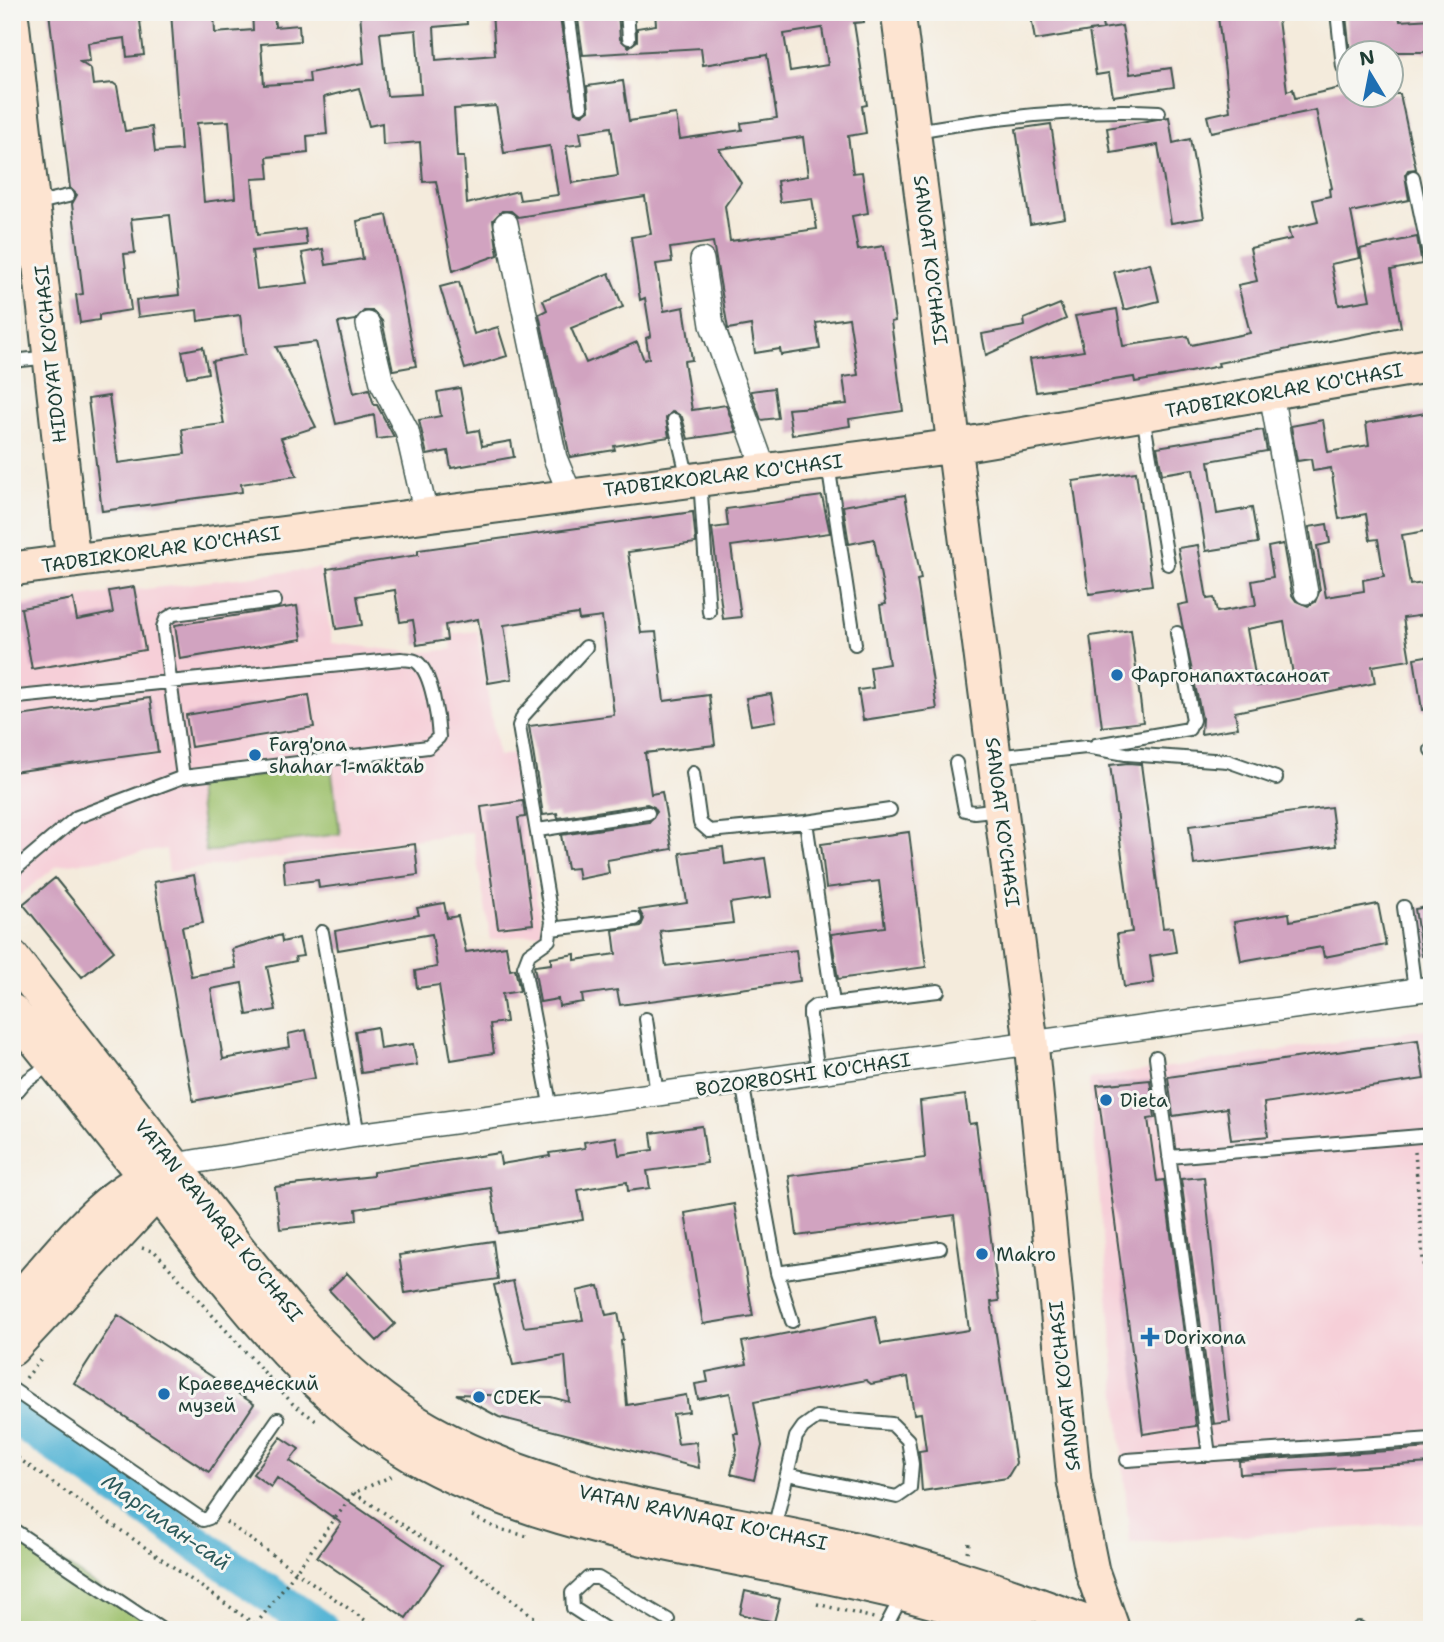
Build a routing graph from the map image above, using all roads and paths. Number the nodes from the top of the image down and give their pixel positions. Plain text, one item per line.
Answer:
1 (568, 12) edge
2 (627, 12) edge
3 (898, 12) edge
4 (1337, 12) edge
5 (12, 21) edge
6 (629, 38) dead end
7 (1340, 38) edge
8 (582, 106) dead end
9 (1159, 112) dead end
10 (914, 131) junction
11 (1413, 177) dead end
12 (68, 197) dead end
13 (23, 206) edge
14 (506, 224) dead end
15 (702, 260) dead end
16 (1432, 268) edge
17 (368, 324) dead end
18 (50, 357) junction
19 (12, 361) edge
20 (1432, 365) edge
21 (1271, 393) junction
22 (1142, 414) junction
23 (674, 420) dead end
24 (955, 446) junction
25 (828, 461) junction
26 (764, 469) junction
27 (694, 478) junction
28 (570, 494) junction
29 (426, 514) junction
30 (73, 561) junction
31 (1168, 564) dead end
32 (12, 569) edge
33 (1307, 592) dead end
34 (275, 601) dead end
35 (709, 611) dead end
36 (1177, 633) dead end
37 (855, 643) dead end
38 (586, 647) dead end
39 (170, 682) junction
40 (18, 697) dead end
41 (1086, 747) junction
42 (995, 757) junction
43 (956, 764) dead end
44 (694, 773) dead end
45 (183, 777) junction
46 (1276, 778) dead end
47 (1001, 809) junction
48 (890, 810) dead end
49 (648, 813) dead end
50 (806, 822) junction
51 (538, 830) junction
52 (12, 872) edge
53 (1404, 907) dead end
54 (635, 919) dead end
55 (551, 929) junction
56 (322, 932) dead end
57 (12, 957) edge
58 (1423, 989) edge
59 (938, 990) dead end
60 (833, 1003) junction
61 (12, 1011) edge
62 (646, 1019) dead end
63 (1031, 1042) junction
64 (1156, 1056) dead end
65 (53, 1062) junction
66 (818, 1072) junction
67 (743, 1082) junction
68 (657, 1094) junction
69 (12, 1097) edge
70 (551, 1109) junction
71 (358, 1135) junction
72 (1432, 1135) edge
73 (1414, 1136) junction
74 (1169, 1157) junction
75 (158, 1178) junction
76 (940, 1248) dead end
77 (134, 1253) dead end
78 (777, 1273) junction
79 (12, 1306) edge
80 (792, 1321) dead end
81 (12, 1349) edge
82 (50, 1350) dead end
83 (24, 1380) dead end
84 (1432, 1380) edge
85 (12, 1389) edge
86 (278, 1419) dead end
87 (326, 1428) dead end
88 (1432, 1439) edge
89 (12, 1454) edge
90 (1209, 1455) junction
91 (1127, 1460) dead end
92 (398, 1470) junction
93 (788, 1474) junction
94 (354, 1493) junction
95 (461, 1511) dead end
96 (212, 1513) junction
97 (12, 1529) edge
98 (773, 1533) junction
99 (536, 1539) dead end
100 (296, 1572) junction
101 (813, 1603) dead end
102 (892, 1615) edge
103 (668, 1620) dead end
104 (257, 1625) junction
105 (162, 1630) edge
106 (251, 1630) edge
107 (263, 1630) edge
108 (379, 1630) edge
109 (551, 1630) edge
110 (607, 1630) edge
111 (924, 1630) edge
112 (1019, 1630) edge
113 (1106, 1630) edge
114 (1113, 1630) edge

1 - 8 lane
2 - 6 lane
3 - 10 main road, SANOAT KO'CHASI
4 - 7 lane
5 - 13 main road, HIDOYAT KO'CHASI
9 - 10 lane
10 - 24 main road, SANOAT KO'CHASI
11 - 16 lane
12 - 13 lane
13 - 18 main road, HIDOYAT KO'CHASI
14 - 28 street
15 - 26 street
17 - 29 street
18 - 19 lane
18 - 30 main road, HIDOYAT KO'CHASI
20 - 21 main road, TADBIRKORLAR KO'CHASI
21 - 22 main road, TADBIRKORLAR KO'CHASI
21 - 33 street
22 - 24 main road, TADBIRKORLAR KO'CHASI
22 - 31 lane
23 - 27 lane
24 - 25 main road, TADBIRKORLAR KO'CHASI
24 - 42 main road, SANOAT KO'CHASI
25 - 26 main road, TADBIRKORLAR KO'CHASI
25 - 37 lane
26 - 27 main road, TADBIRKORLAR KO'CHASI
27 - 28 main road, TADBIRKORLAR KO'CHASI
27 - 35 lane
28 - 29 main road, TADBIRKORLAR KO'CHASI
29 - 30 main road, TADBIRKORLAR KO'CHASI
30 - 32 main road, TADBIRKORLAR KO'CHASI
34 - 39 lane
36 - 41 lane
38 - 51 lane
39 - 40 lane
39 - 45 lane
39 - 45 lane
41 - 42 lane
41 - 46 lane
42 - 47 main road, SANOAT KO'CHASI
43 - 47 lane
44 - 50 lane
45 - 52 lane
47 - 63 main road, SANOAT KO'CHASI
48 - 50 lane
49 - 51 lane
50 - 60 lane
51 - 55 lane
53 - 58 lane
54 - 55 lane
55 - 70 lane
56 - 71 lane
57 - 75 main road, VATAN RAVNAQI KO'CHASI
58 - 63 street, BOZORBOSHI KO'CHASI
59 - 60 lane
60 - 66 lane
61 - 65 main road, VATAN RAVNAQI KO'CHASI
62 - 68 lane
63 - 66 street, BOZORBOSHI KO'CHASI
63 - 114 main road, SANOAT KO'CHASI
64 - 74 lane
65 - 69 lane
65 - 75 main road, VATAN RAVNAQI KO'CHASI
66 - 67 street, BOZORBOSHI KO'CHASI
67 - 68 street, BOZORBOSHI KO'CHASI
67 - 78 lane
68 - 70 street, BOZORBOSHI KO'CHASI
70 - 71 street, BOZORBOSHI KO'CHASI
71 - 75 street, BOZORBOSHI KO'CHASI
72 - 73 lane
73 - 74 lane
73 - 84 path
74 - 90 lane
75 - 79 main road
75 - 81 main road
75 - 92 main road, VATAN RAVNAQI KO'CHASI
75 - 98 main road, VATAN RAVNAQI KO'CHASI
76 - 78 lane
77 - 87 path
78 - 80 lane
82 - 83 path
85 - 96 lane
86 - 96 lane
88 - 90 lane
89 - 104 path
90 - 91 lane
92 - 94 path
92 - 102 main road, VATAN RAVNAQI KO'CHASI
93 - 93 lane
93 - 98 lane
94 - 100 path
94 - 109 path
95 - 99 path
96 - 100 path
97 - 105 lane
98 - 113 main road, VATAN RAVNAQI KO'CHASI
100 - 104 path
100 - 108 path
101 - 102 path
102 - 111 path
102 - 112 main road, VATAN RAVNAQI KO'CHASI
103 - 110 lane
104 - 106 path
104 - 107 path

